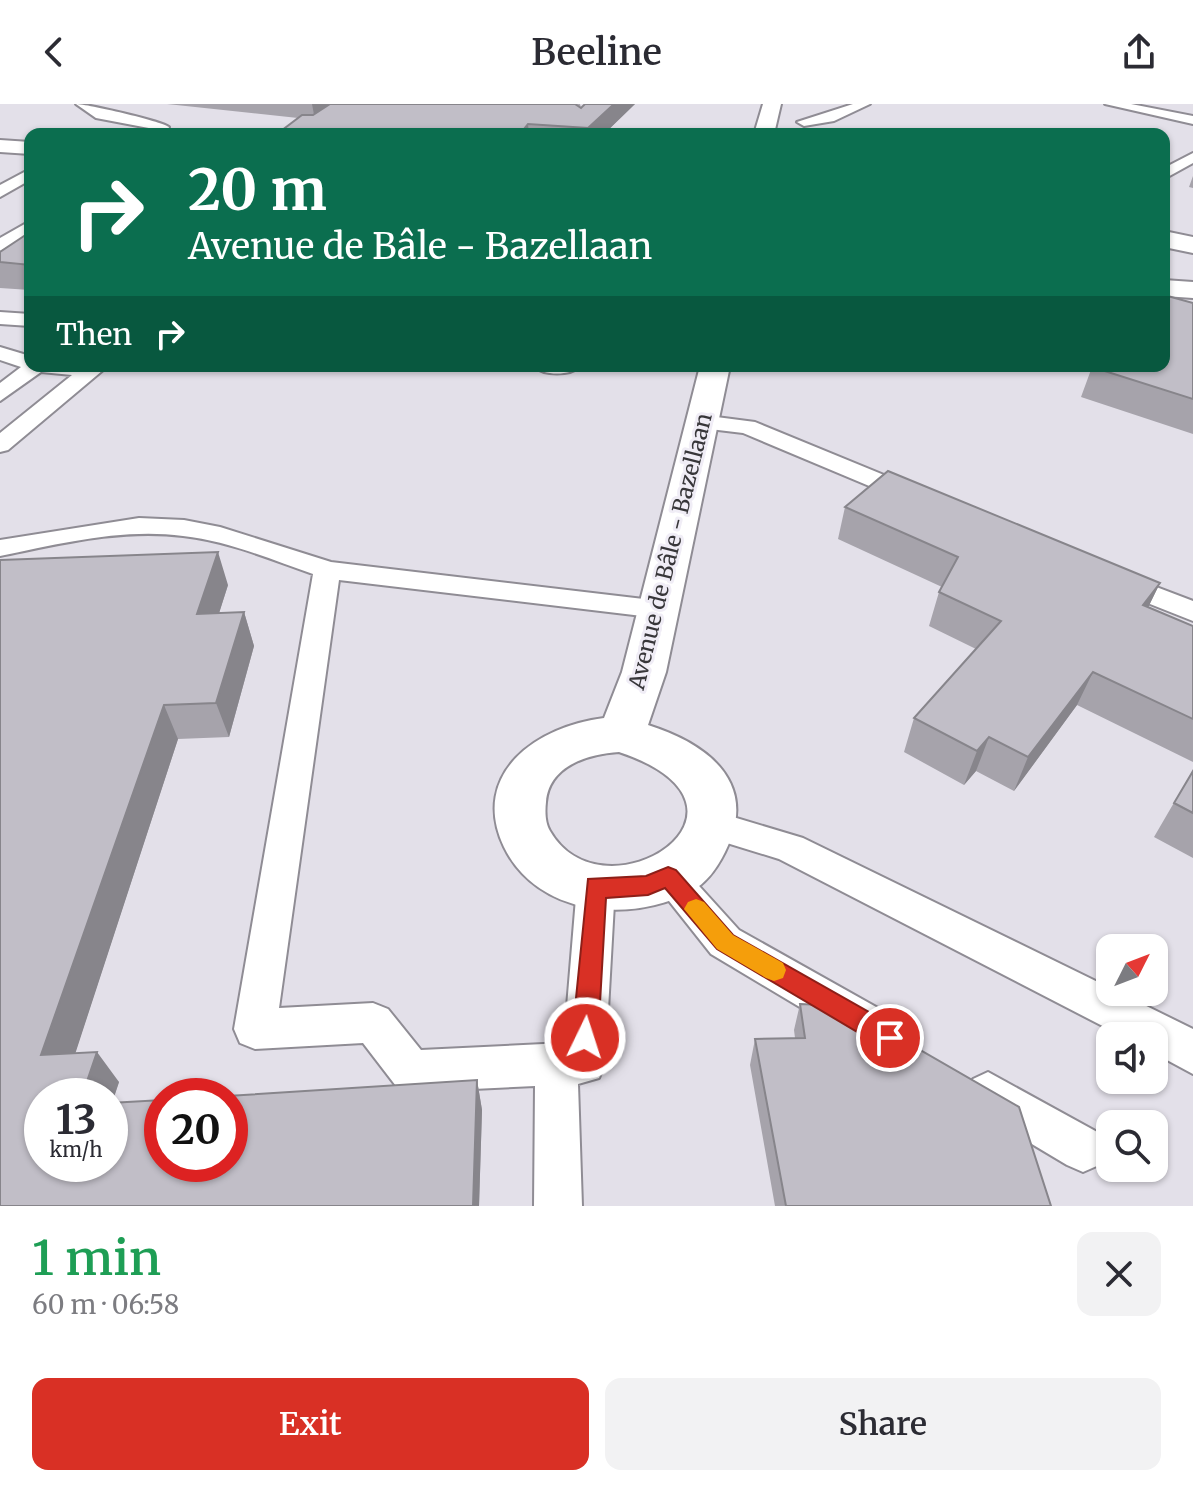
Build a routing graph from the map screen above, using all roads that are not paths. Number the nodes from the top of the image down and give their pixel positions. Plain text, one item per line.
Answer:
1 (82, 104) edge
2 (772, 104) edge
3 (864, 104) edge
4 (1111, 104) edge
5 (1193, 120) edge
6 (804, 122) dead end
7 (162, 128) edge
8 (766, 128) edge
9 (0, 146) edge
10 (24, 148) edge
11 (1193, 157) edge
12 (1170, 170) edge
13 (24, 178) edge
14 (0, 192) edge
15 (24, 230) edge
16 (1170, 240) edge
17 (1193, 245) edge
18 (0, 246) edge
19 (1170, 288) edge
20 (1193, 290) edge
21 (0, 318) edge
22 (24, 320) edge
23 (0, 353) edge
24 (24, 361) edge
25 (30, 372) edge
26 (90, 372) edge
27 (714, 372) edge
28 (0, 394) edge
29 (701, 422) junction
30 (0, 445) edge
31 (934, 505) edge
32 (0, 548) edge
33 (327, 570) junction
34 (1093, 571) edge
35 (659, 609) junction
36 (1193, 612) edge
37 (621, 734) junction
38 (713, 825) junction
39 (668, 877) junction
40 (596, 886) junction
41 (904, 1046) edge
42 (1193, 1054) edge
43 (556, 1064) junction
44 (959, 1078) edge
45 (1083, 1149) dead end
46 (558, 1206) edge

1 - 7 lane
2 - 8 street
3 - 6 lane
4 - 5 lane
9 - 10 street
11 - 12 lane
13 - 14 lane
15 - 18 lane
16 - 17 street
19 - 20 street
21 - 22 lane
23 - 24 lane
25 - 28 lane
26 - 30 lane
27 - 29 street, Avenue de Bâle - Bazellaan
29 - 31 lane
29 - 35 street, Avenue de Bâle - Bazellaan
32 - 33 lane
33 - 35 lane
33 - 43 lane
34 - 36 lane
35 - 37 street, Avenue de Bâle - Bazellaan
37 - 38 street
37 - 40 street
38 - 39 street
38 - 42 lane
39 - 40 street
39 - 41 lane
40 - 43 lane
43 - 46 lane
44 - 45 lane

